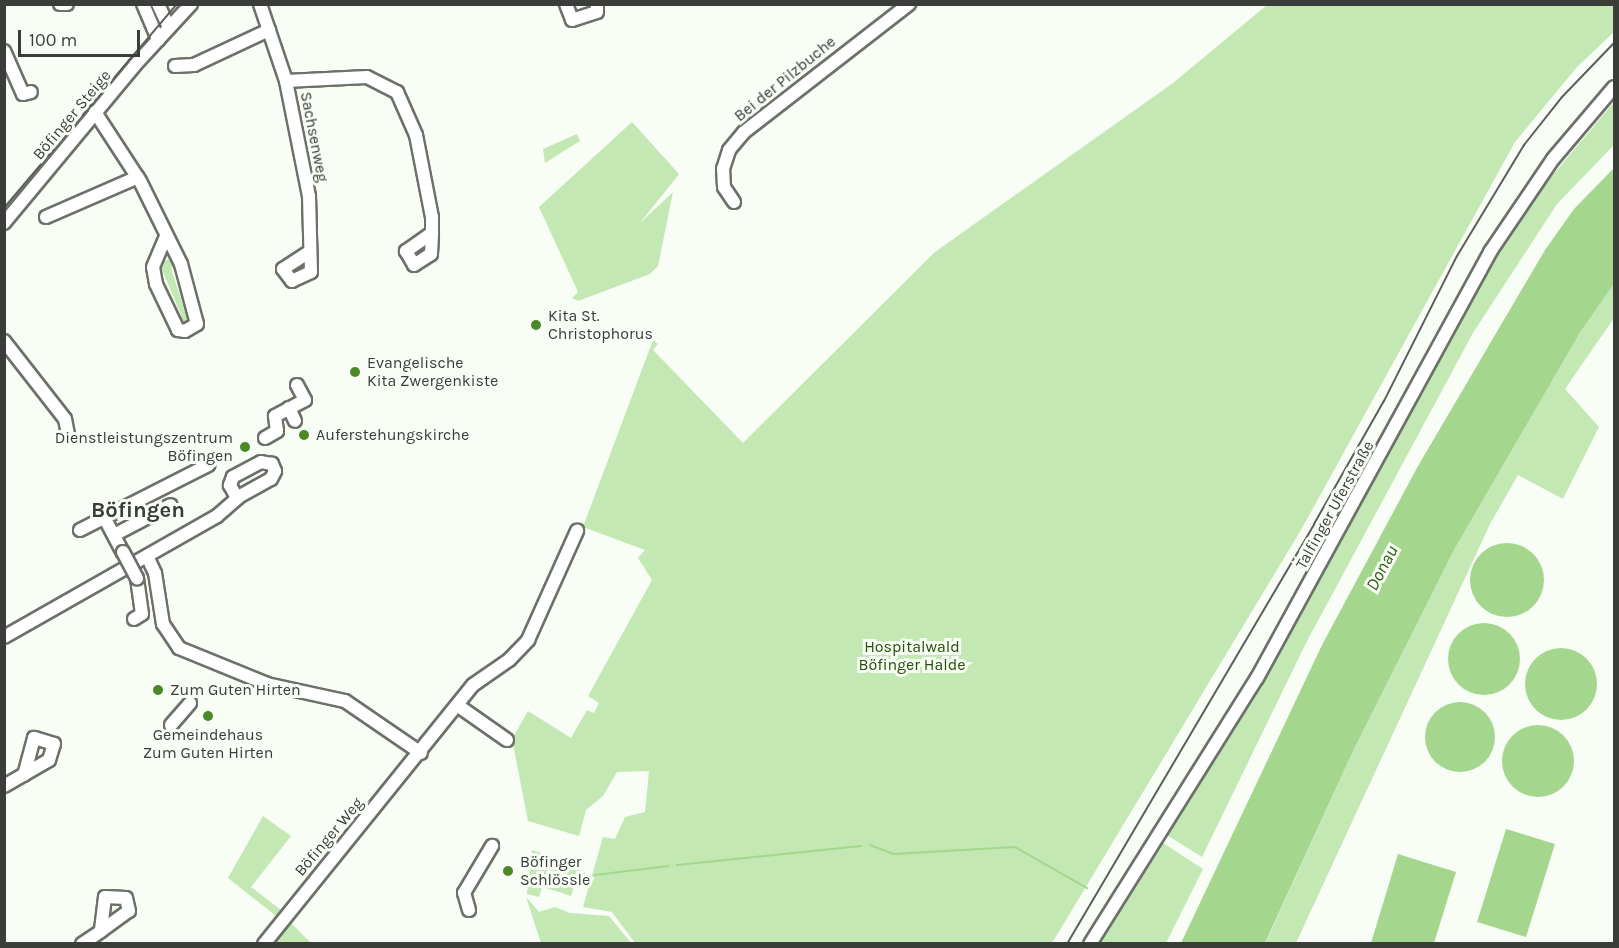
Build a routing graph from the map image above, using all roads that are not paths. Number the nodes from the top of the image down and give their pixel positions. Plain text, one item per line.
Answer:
1 (60, 4) edge
2 (67, 4) edge
3 (143, 4) edge
4 (158, 4) edge
5 (191, 4) edge
6 (260, 4) edge
7 (566, 4) edge
8 (597, 4) edge
9 (909, 4) edge
10 (169, 28) junction
11 (269, 30) junction
12 (158, 40) junction
13 (4, 51) edge
14 (175, 66) dead end
15 (286, 81) junction
16 (1614, 87) edge
17 (31, 92) dead end
18 (95, 112) junction
19 (138, 177) junction
20 (734, 201) dead end
21 (46, 217) dead end
22 (4, 223) edge
23 (432, 233) dead end
24 (166, 237) junction
25 (309, 252) dead end
26 (177, 256) junction
27 (157, 259) junction
28 (4, 341) edge
29 (297, 385) dead end
30 (289, 408) junction
31 (295, 421) dead end
32 (68, 435) dead end
33 (265, 438) dead end
34 (208, 465) dead end
35 (162, 488) junction
36 (237, 498) dead end
37 (105, 517) junction
38 (80, 530) dead end
39 (577, 531) dead end
40 (114, 535) junction
41 (147, 556) junction
42 (134, 619) dead end
43 (4, 637) edge
44 (190, 703) dead end
45 (457, 705) junction
46 (171, 725) dead end
47 (507, 740) dead end
48 (421, 753) junction
49 (24, 775) dead end
50 (4, 786) edge
51 (492, 846) dead end
52 (469, 910) dead end
53 (101, 931) dead end
54 (82, 944) edge
55 (264, 944) edge
56 (1090, 944) edge

1 - 2 street
3 - 12 street
4 - 10 street
5 - 10 street, Böfinger Steige
6 - 11 street, Sachsenweg
7 - 8 street
9 - 20 street, Bei der Pilzbuche
10 - 12 street, Böfinger Steige
11 - 14 street
11 - 15 street, Sachsenweg
12 - 18 street, Böfinger Steige
13 - 17 street
15 - 23 street
15 - 25 street, Sachsenweg
16 - 56 street, Talfinger Uferstraße
18 - 19 street
18 - 22 street, Böfinger Steige
19 - 21 street
19 - 24 street
24 - 26 street
24 - 27 street
26 - 27 street
26 - 27 street
28 - 32 street
29 - 30 street
30 - 31 street
30 - 33 street
34 - 35 street
35 - 37 street
35 - 40 street
36 - 41 street
37 - 38 street
37 - 40 street
39 - 45 street, Böfinger Weg
40 - 42 street, bridge
41 - 43 street
41 - 48 street
44 - 46 street
45 - 47 street
45 - 48 street, Böfinger Weg
48 - 55 street, Böfinger Weg
49 - 50 street
51 - 52 street
53 - 54 street

